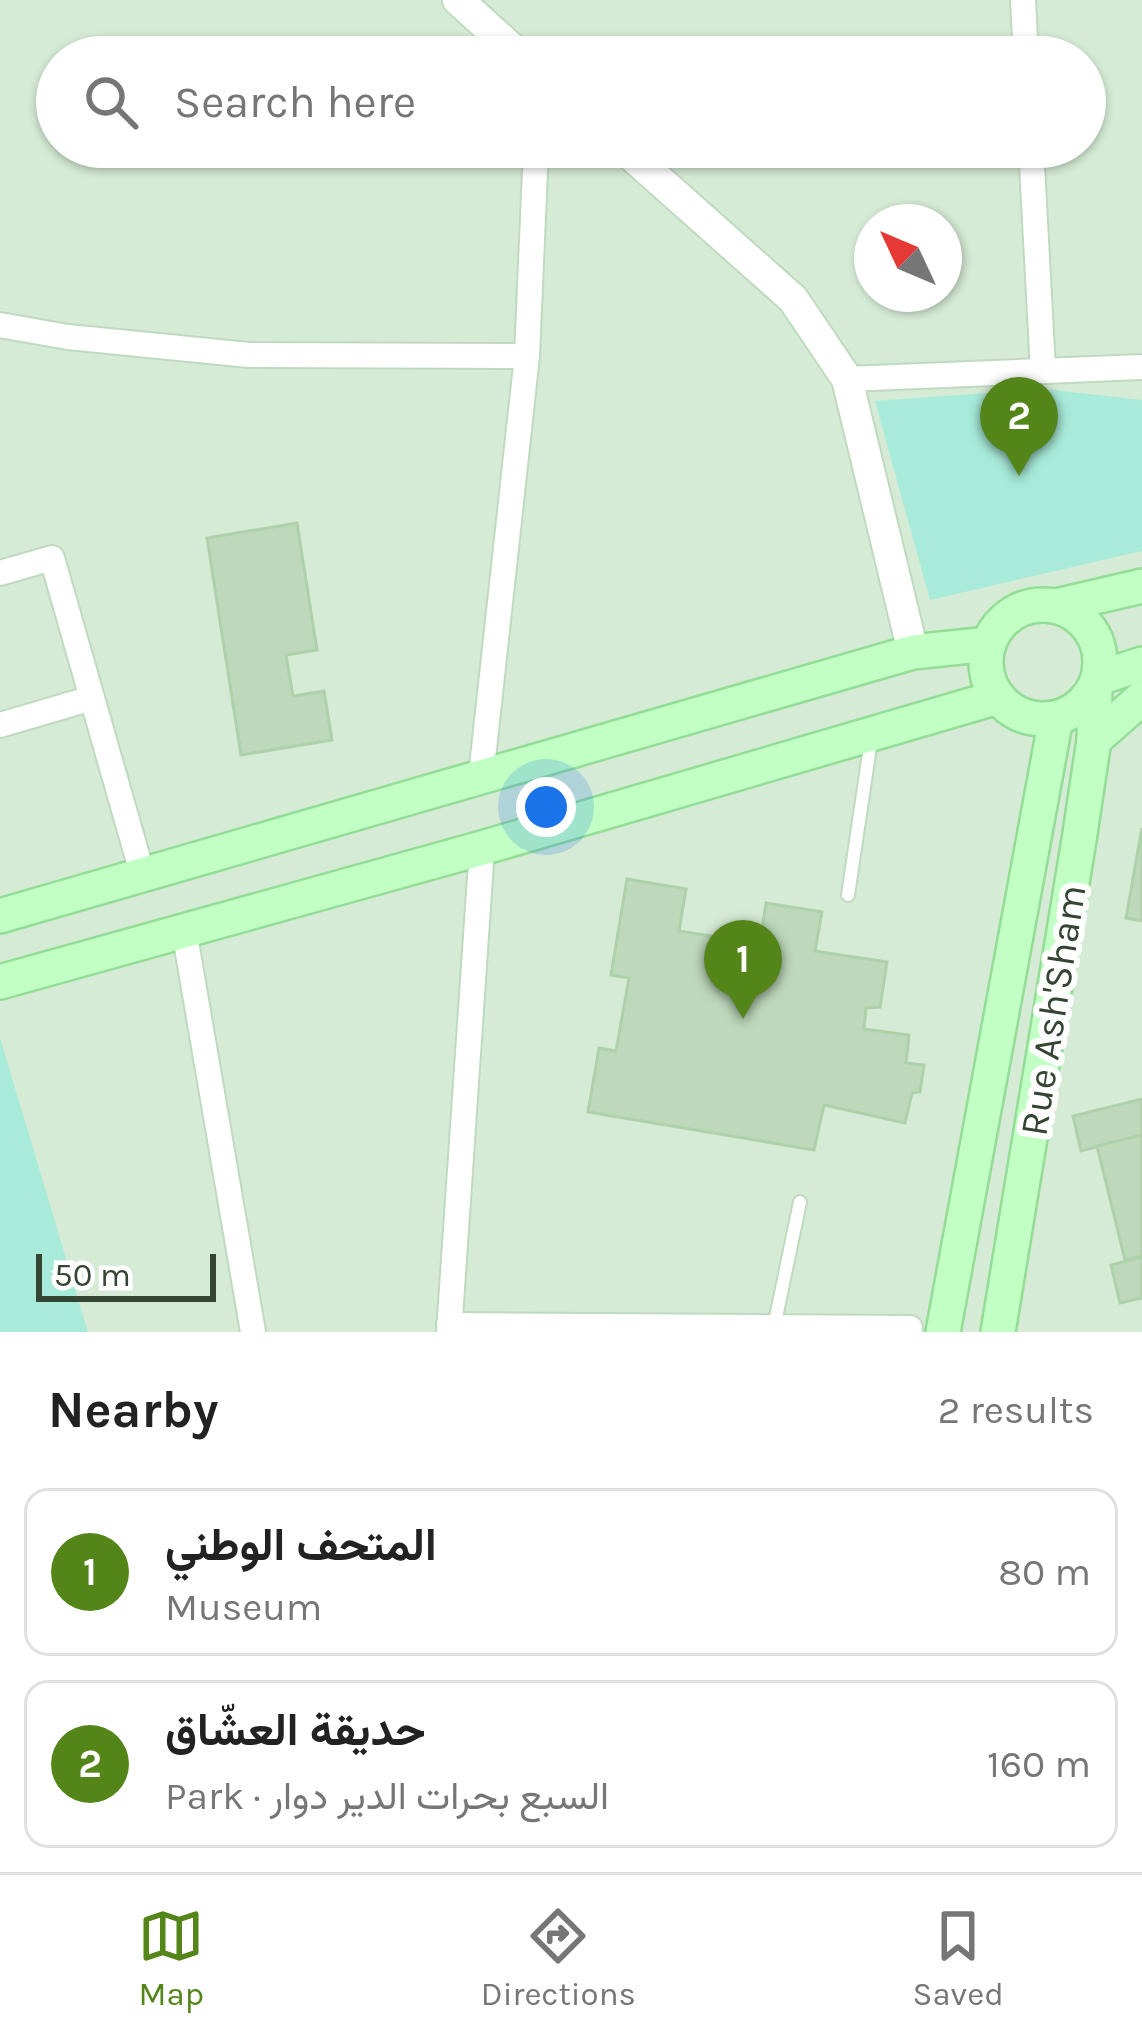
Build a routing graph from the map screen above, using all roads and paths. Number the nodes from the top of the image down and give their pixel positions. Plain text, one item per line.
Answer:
1 (458, 0) edge
2 (1023, 0) edge
3 (495, 36) edge
4 (1025, 36) edge
5 (535, 168) edge
6 (646, 168) edge
7 (1032, 168) edge
8 (0, 325) edge
9 (527, 356) junction
10 (1142, 367) edge
11 (1043, 370) junction
12 (847, 379) junction
13 (0, 573) edge
14 (1142, 586) edge
15 (1056, 606) junction
16 (989, 644) junction
17 (913, 652) junction
18 (1142, 664) edge
19 (1097, 682) junction
20 (998, 697) junction
21 (92, 698) junction
22 (1142, 698) edge
23 (1056, 718) junction
24 (0, 725) edge
25 (872, 733) junction
26 (1094, 740) junction
27 (481, 776) junction
28 (482, 848) junction
29 (143, 876) junction
30 (848, 895) dead end
31 (0, 916) edge
32 (184, 930) junction
33 (0, 982) edge
34 (800, 1202) dead end
35 (774, 1327) junction
36 (449, 1328) edge
37 (926, 1330) edge
38 (253, 1332) edge
39 (998, 1332) edge

1 - 3 street
2 - 4 street
5 - 9 street
6 - 12 street
7 - 11 street
8 - 9 street
9 - 27 street
10 - 11 street
11 - 12 street
12 - 17 street
13 - 21 street
14 - 15 main road
15 - 16 main road
15 - 19 main road
16 - 17 main road
16 - 20 main road
17 - 27 main road
18 - 19 main road
19 - 23 main road
19 - 26 main road, Rue Ash'Sham
20 - 23 main road
20 - 25 main road
21 - 24 street
21 - 29 street
22 - 26 main road
23 - 37 main road, Rue Ash'Sham
25 - 28 main road
25 - 30 lane
26 - 39 main road, Rue Ash'Sham
27 - 29 main road
28 - 32 main road
28 - 36 street
29 - 31 main road
32 - 33 main road
32 - 38 street
34 - 35 lane
35 - 36 street
35 - 37 street

